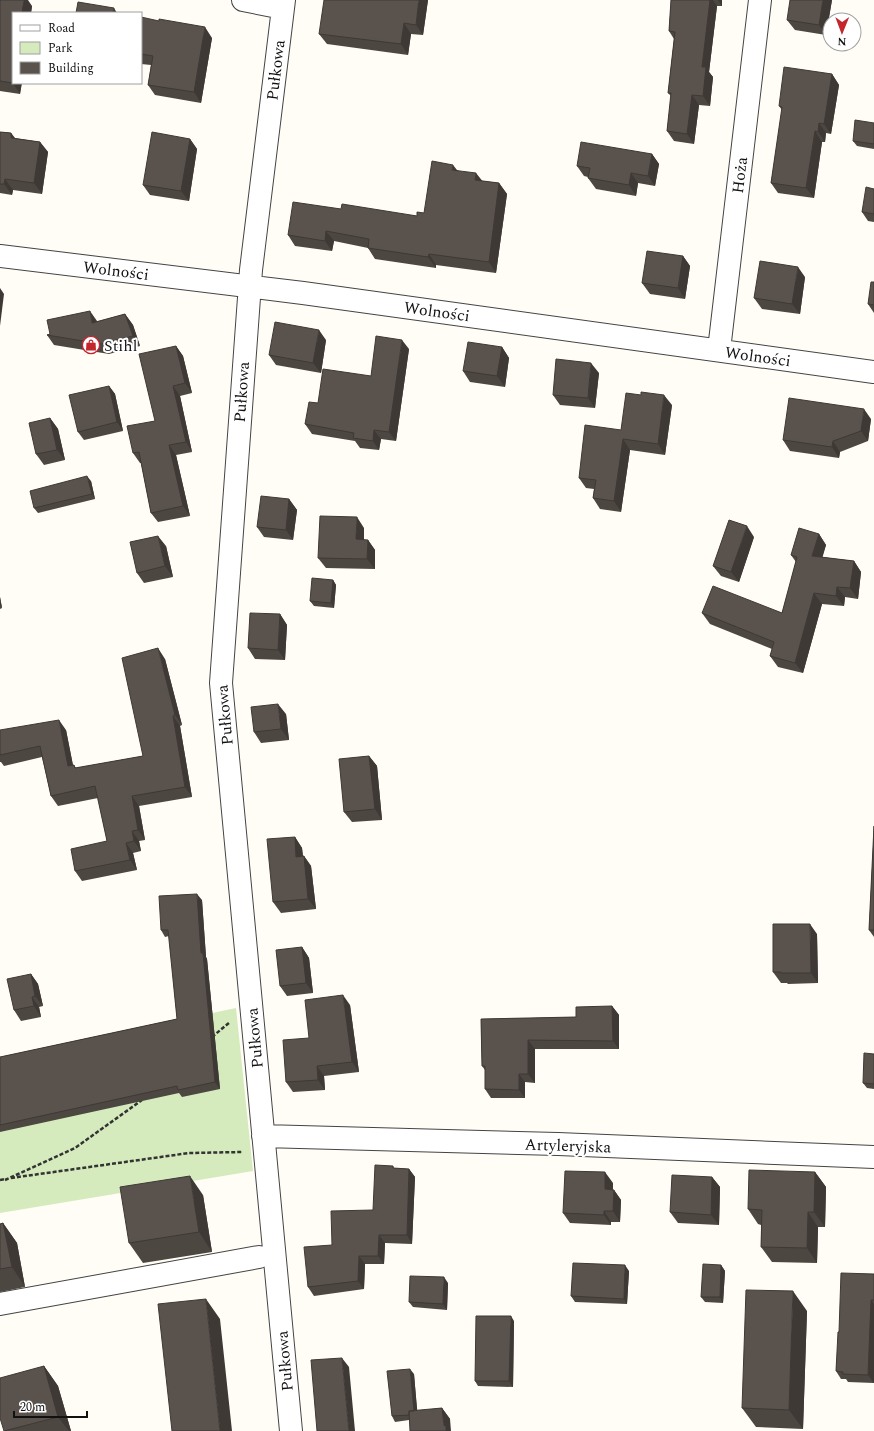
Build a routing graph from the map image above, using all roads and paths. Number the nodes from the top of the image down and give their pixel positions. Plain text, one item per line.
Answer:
1 (243, 0) edge
2 (760, 0) edge
3 (284, 4) edge
4 (0, 256) edge
5 (250, 286) junction
6 (719, 350) junction
7 (874, 372) edge
8 (231, 1021) dead end
9 (210, 1039) edge
10 (145, 1098) edge
11 (264, 1144) junction
12 (874, 1157) edge
13 (0, 1180) edge
14 (5, 1180) junction
15 (259, 1257) dead end
16 (0, 1304) edge
17 (290, 1431) edge

1 - 3 street
2 - 6 street, Hoża
3 - 5 street, Pułkowa
4 - 5 street, Wolności
5 - 6 street, Wolności
5 - 11 street, Pułkowa
6 - 7 street, Wolności
8 - 9 path
10 - 14 path
11 - 12 street, Artyleryjska
11 - 14 path
11 - 17 street, Pułkowa
13 - 14 path
15 - 16 street

